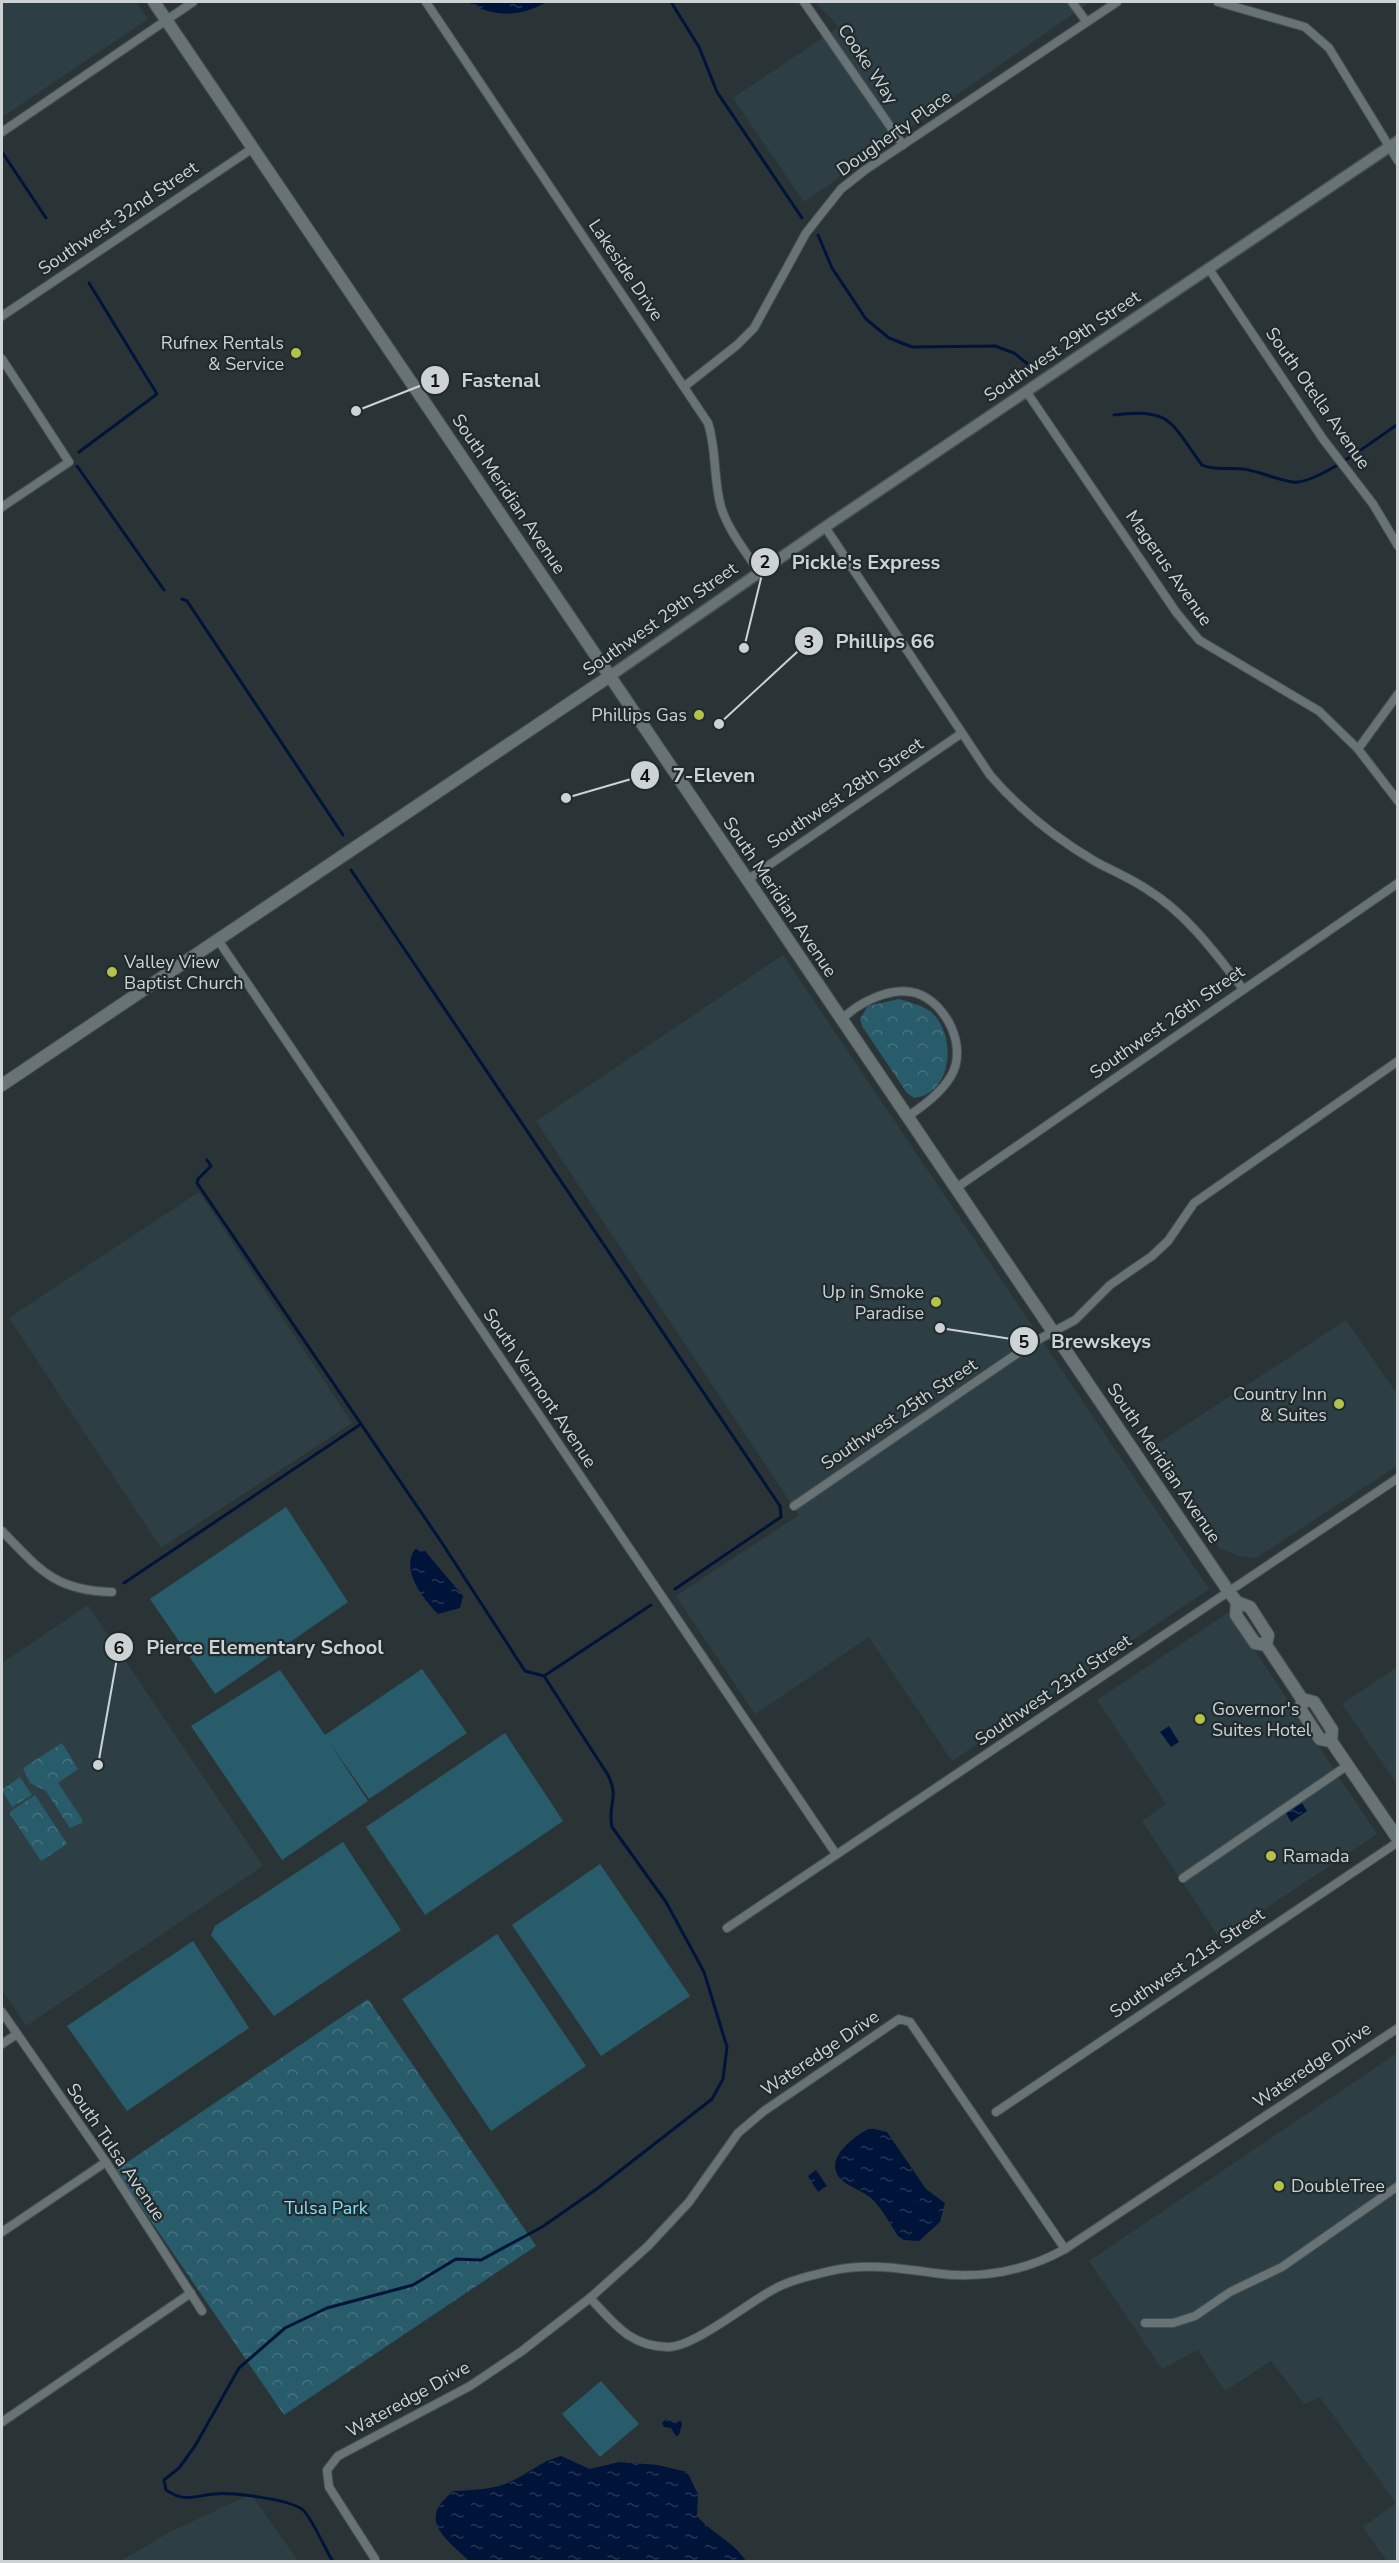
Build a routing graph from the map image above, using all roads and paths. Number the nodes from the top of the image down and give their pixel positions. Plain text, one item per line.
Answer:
1 (154, 2) edge
2 (193, 2) edge
3 (426, 2) edge
4 (804, 2) edge
5 (1072, 2) edge
6 (1117, 2) edge
7 (1222, 2) edge
8 (166, 20) junction
9 (1086, 21) junction
10 (2, 132) edge
11 (1394, 144) edge
12 (903, 145) junction
13 (253, 148) junction
14 (1398, 161) edge
15 (1209, 269) junction
16 (2, 316) edge
17 (2, 359) edge
18 (685, 386) junction
19 (1026, 391) junction
20 (2, 507) edge
21 (825, 527) junction
22 (1398, 546) edge
23 (759, 572) junction
24 (610, 676) junction
25 (1398, 694) edge
26 (962, 733) junction
27 (1358, 748) junction
28 (1398, 801) edge
29 (747, 880) junction
30 (1398, 883) edge
31 (218, 940) junction
32 (1243, 989) junction
33 (841, 1020) junction
34 (1398, 1061) edge
35 (2, 1085) edge
36 (908, 1117) junction
37 (956, 1188) junction
38 (1053, 1331) junction
39 (1398, 1478) edge
40 (794, 1506) dead end
41 (2, 1531) edge
42 (94, 1592) junction
43 (112, 1592) dead end
44 (1233, 1597) junction
45 (101, 1600) dead end
46 (1347, 1765) junction
47 (1398, 1840) edge
48 (836, 1854) junction
49 (1183, 1878) dead end
50 (727, 1928) dead end
51 (2, 2012) edge
52 (1398, 2028) edge
53 (17, 2034) junction
54 (2, 2044) edge
55 (996, 2112) dead end
56 (106, 2162) junction
57 (1398, 2186) edge
58 (2, 2232) edge
59 (1065, 2249) junction
60 (191, 2293) junction
61 (590, 2298) junction
62 (202, 2311) dead end
63 (1145, 2323) dead end
64 (2, 2422) edge
65 (375, 2559) dead end

1 - 8 main road, South Meridian Avenue
2 - 8 street
3 - 18 street, Lakeside Drive
4 - 12 street, Cooke Way
5 - 9 street
6 - 9 street, Dougherty Place
7 - 11 street
8 - 10 street
8 - 13 main road, South Meridian Avenue
9 - 12 street, Dougherty Place
11 - 14 street
11 - 15 street, Southwest 29th Street
12 - 18 street, Dougherty Place
13 - 16 street, Southwest 32nd Street
13 - 24 main road, South Meridian Avenue
15 - 19 street, Southwest 29th Street
15 - 22 street, South Otella Avenue
17 - 20 street
18 - 23 street, Lakeside Drive
19 - 21 street, Southwest 29th Street
19 - 27 street, Magerus Avenue
21 - 23 street, Southwest 29th Street
21 - 26 street
23 - 24 street, Southwest 29th Street
24 - 29 main road, South Meridian Avenue
24 - 31 main road, Southwest 29th Street
25 - 27 street
26 - 29 street, Southwest 28th Street
26 - 32 street
27 - 28 street, Magerus Avenue
29 - 33 main road, South Meridian Avenue
30 - 32 street, Southwest 26th Street
31 - 35 main road, Southwest 29th Street
31 - 48 street, South Vermont Avenue
32 - 37 street, Southwest 26th Street
33 - 36 main road, South Meridian Avenue
33 - 36 street
34 - 38 street, Southwest 25th Street
36 - 37 main road, South Meridian Avenue
37 - 38 main road, South Meridian Avenue
38 - 40 street, Southwest 25th Street
38 - 44 main road, South Meridian Avenue
39 - 44 street, Southwest 23rd Street
41 - 42 street
42 - 43 street
42 - 45 street
44 - 46 main road, South Meridian Avenue
44 - 48 street, Southwest 23rd Street
46 - 47 main road, South Meridian Avenue
46 - 49 street
47 - 55 street, Southwest 21st Street
48 - 50 street, Southwest 23rd Street
51 - 53 street, South Tulsa Avenue
52 - 59 street, Wateredge Drive
53 - 54 street
53 - 56 street, South Tulsa Avenue
56 - 58 street
56 - 60 street, South Tulsa Avenue
57 - 63 street
59 - 61 street, Wateredge Drive
59 - 61 street, Wateredge Drive
60 - 62 street, South Tulsa Avenue
60 - 64 street
61 - 65 street, Wateredge Drive

